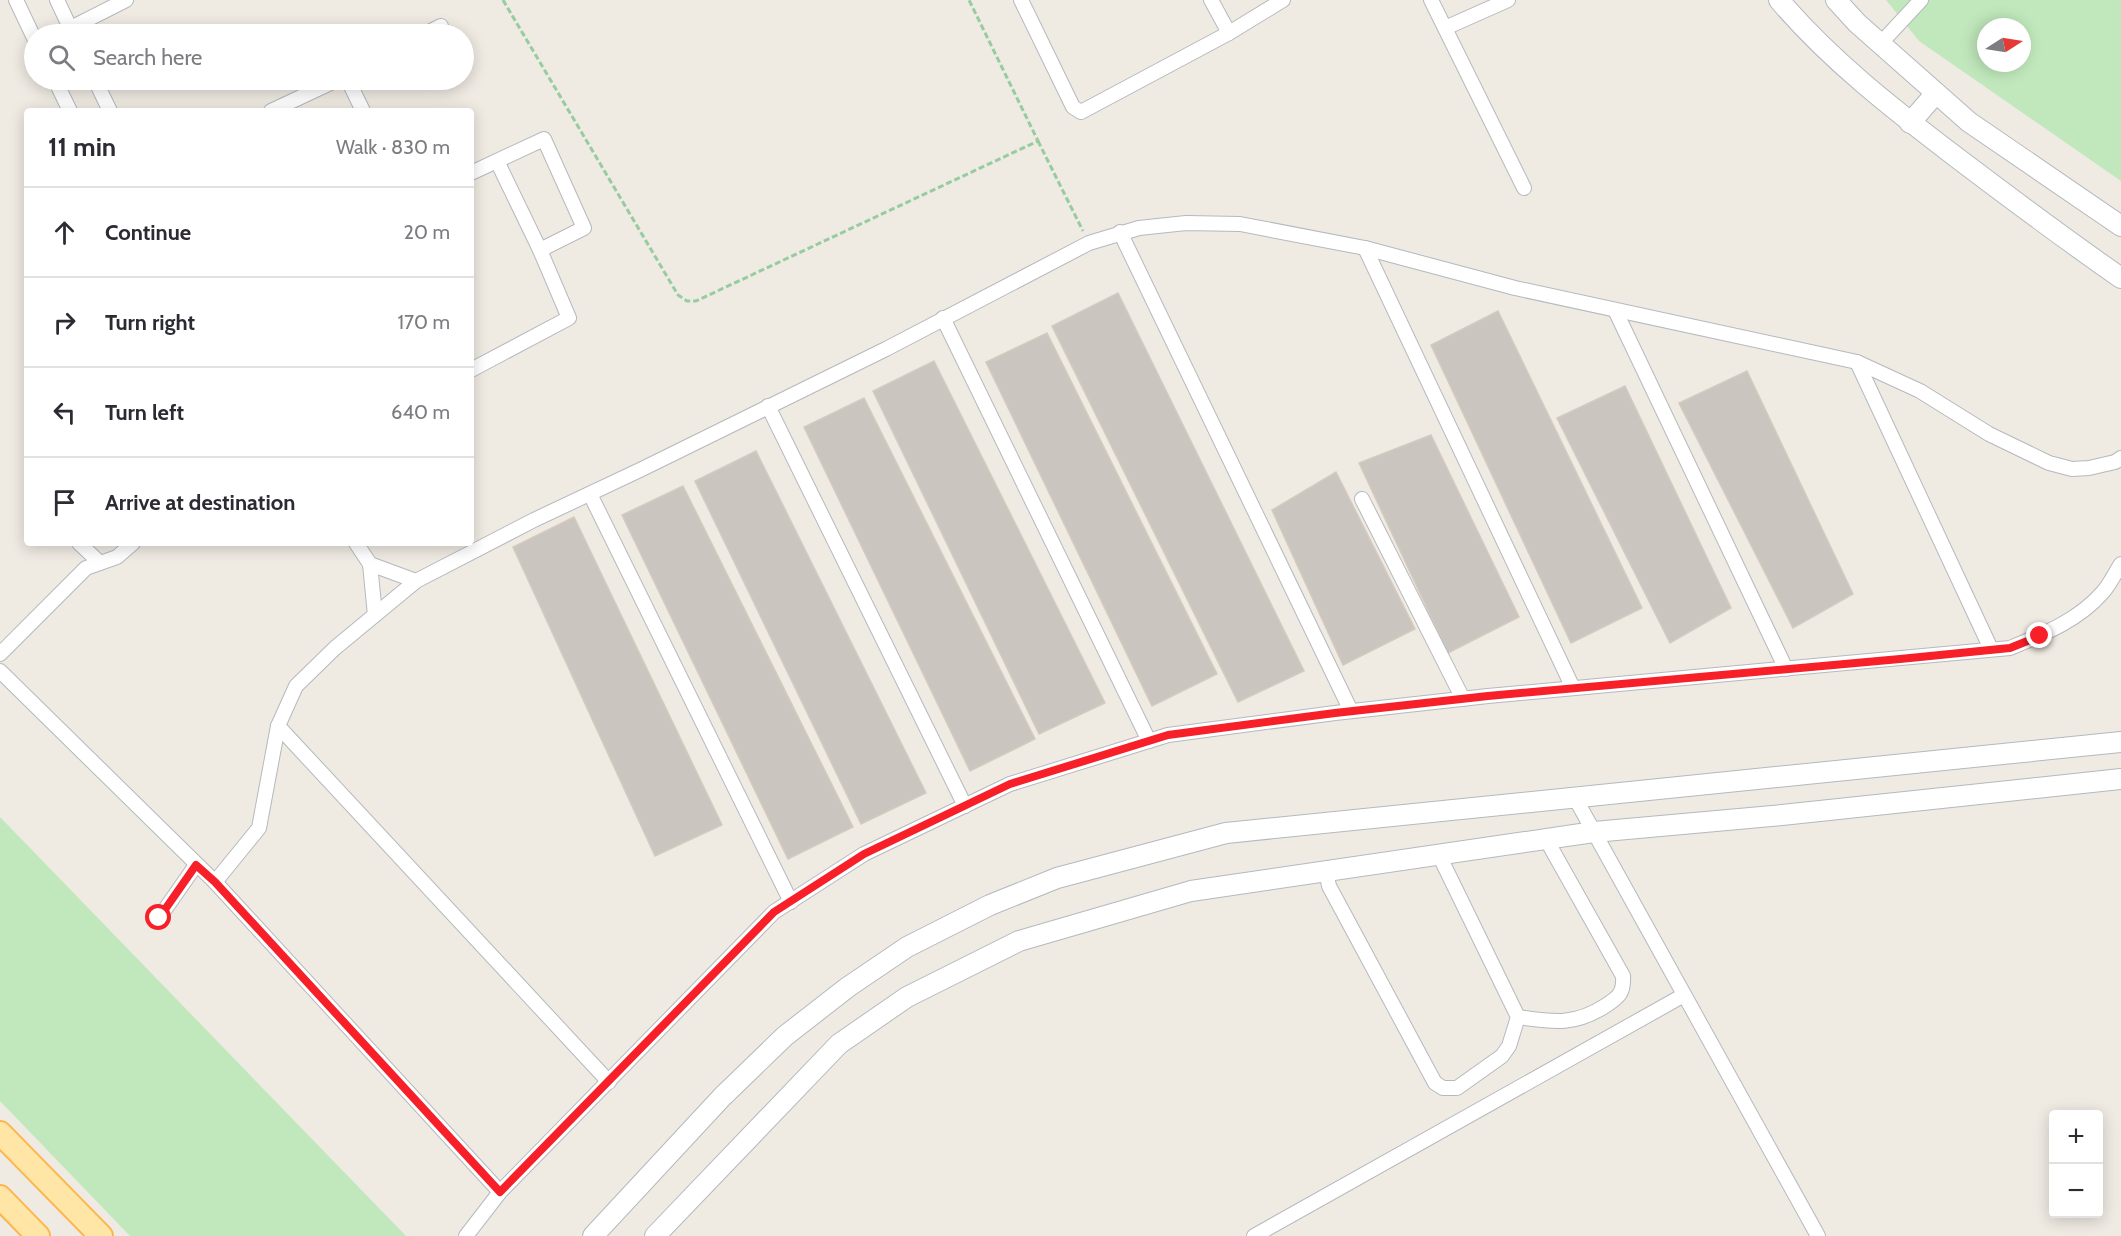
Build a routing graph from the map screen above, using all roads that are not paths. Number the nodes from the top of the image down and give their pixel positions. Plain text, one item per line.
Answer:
1 (16, 0) edge
2 (57, 0) edge
3 (126, 0) edge
4 (1021, 0) edge
5 (1211, 0) edge
6 (1283, 0) edge
7 (1431, 0) edge
8 (1508, 0) edge
9 (1779, 0) edge
10 (1836, 0) edge
11 (1901, 0) edge
12 (1916, 5) edge
13 (27, 24) edge
14 (65, 24) edge
15 (84, 24) edge
16 (1445, 28) junction
17 (1229, 33) junction
18 (1881, 43) junction
19 (60, 90) edge
20 (100, 90) edge
21 (316, 90) edge
22 (353, 90) edge
23 (1936, 93) junction
24 (69, 108) edge
25 (109, 108) edge
26 (277, 108) edge
27 (362, 108) edge
28 (1910, 123) junction
29 (497, 160) junction
30 (474, 172) edge
31 (1524, 188) dead end
32 (2121, 226) edge
33 (1120, 232) junction
34 (1365, 248) junction
35 (540, 250) junction
36 (2121, 278) edge
37 (1615, 310) junction
38 (943, 318) junction
39 (1857, 362) junction
40 (474, 368) edge
41 (768, 406) junction
42 (2121, 458) edge
43 (590, 494) junction
44 (1362, 499) dead end
45 (82, 546) edge
46 (130, 546) edge
47 (358, 546) edge
48 (100, 563) junction
49 (370, 564) junction
50 (2121, 564) edge
51 (416, 581) junction
52 (375, 615) junction
53 (1991, 650) junction
54 (0, 654) edge
55 (1786, 669) junction
56 (0, 671) edge
57 (1573, 688) junction
58 (1463, 699) junction
59 (1351, 711) junction
60 (278, 726) junction
61 (1149, 741) junction
62 (2121, 742) edge
63 (2121, 779) edge
64 (1574, 796) junction
65 (965, 806) junction
66 (1594, 832) junction
67 (1546, 839) junction
68 (1439, 855) junction
69 (196, 865) junction
70 (1326, 871) junction
71 (215, 882) junction
72 (791, 902) junction
73 (159, 918) dead end
74 (1684, 995) junction
75 (1518, 1017) junction
76 (609, 1083) junction
77 (0, 1132) edge
78 (500, 1192) junction
79 (0, 1197) edge
80 (38, 1236) edge
81 (101, 1236) edge
82 (466, 1236) edge
83 (593, 1236) edge
84 (655, 1236) edge
85 (1254, 1236) edge
86 (1818, 1236) edge

1 - 13 street
2 - 14 street
3 - 15 street
4 - 17 street
5 - 17 street
6 - 17 street
7 - 16 street
8 - 16 street
9 - 28 street
10 - 18 street
11 - 12 street
12 - 18 street
16 - 31 street
18 - 23 street
19 - 24 street
20 - 25 street
21 - 26 street
22 - 27 street
23 - 28 street
23 - 32 street
28 - 36 street
29 - 30 street
29 - 35 street
29 - 35 street
33 - 34 street
33 - 38 street
33 - 59 street
34 - 37 street
34 - 57 street
35 - 40 street
37 - 39 street
37 - 55 street
38 - 41 street
38 - 61 street
39 - 42 street
39 - 53 street
41 - 43 street
41 - 65 street
43 - 51 street
43 - 72 street
44 - 58 street
45 - 48 street
46 - 48 street
47 - 49 street
48 - 54 street
49 - 51 street
49 - 52 street
50 - 53 street
51 - 52 street
52 - 60 street
53 - 55 street
55 - 57 street
56 - 69 street
57 - 58 street
58 - 59 street
59 - 61 street
60 - 71 street
60 - 76 street
61 - 65 street
62 - 64 street
63 - 66 street
64 - 66 street
64 - 83 street
65 - 72 street
66 - 67 street
66 - 74 street
67 - 68 street
67 - 75 street
68 - 70 street
68 - 75 street
69 - 71 street
69 - 73 street
70 - 75 street
70 - 84 street
71 - 78 street
72 - 76 street
74 - 85 street
74 - 86 street
76 - 78 street
77 - 81 main road
78 - 82 street
79 - 80 main road

